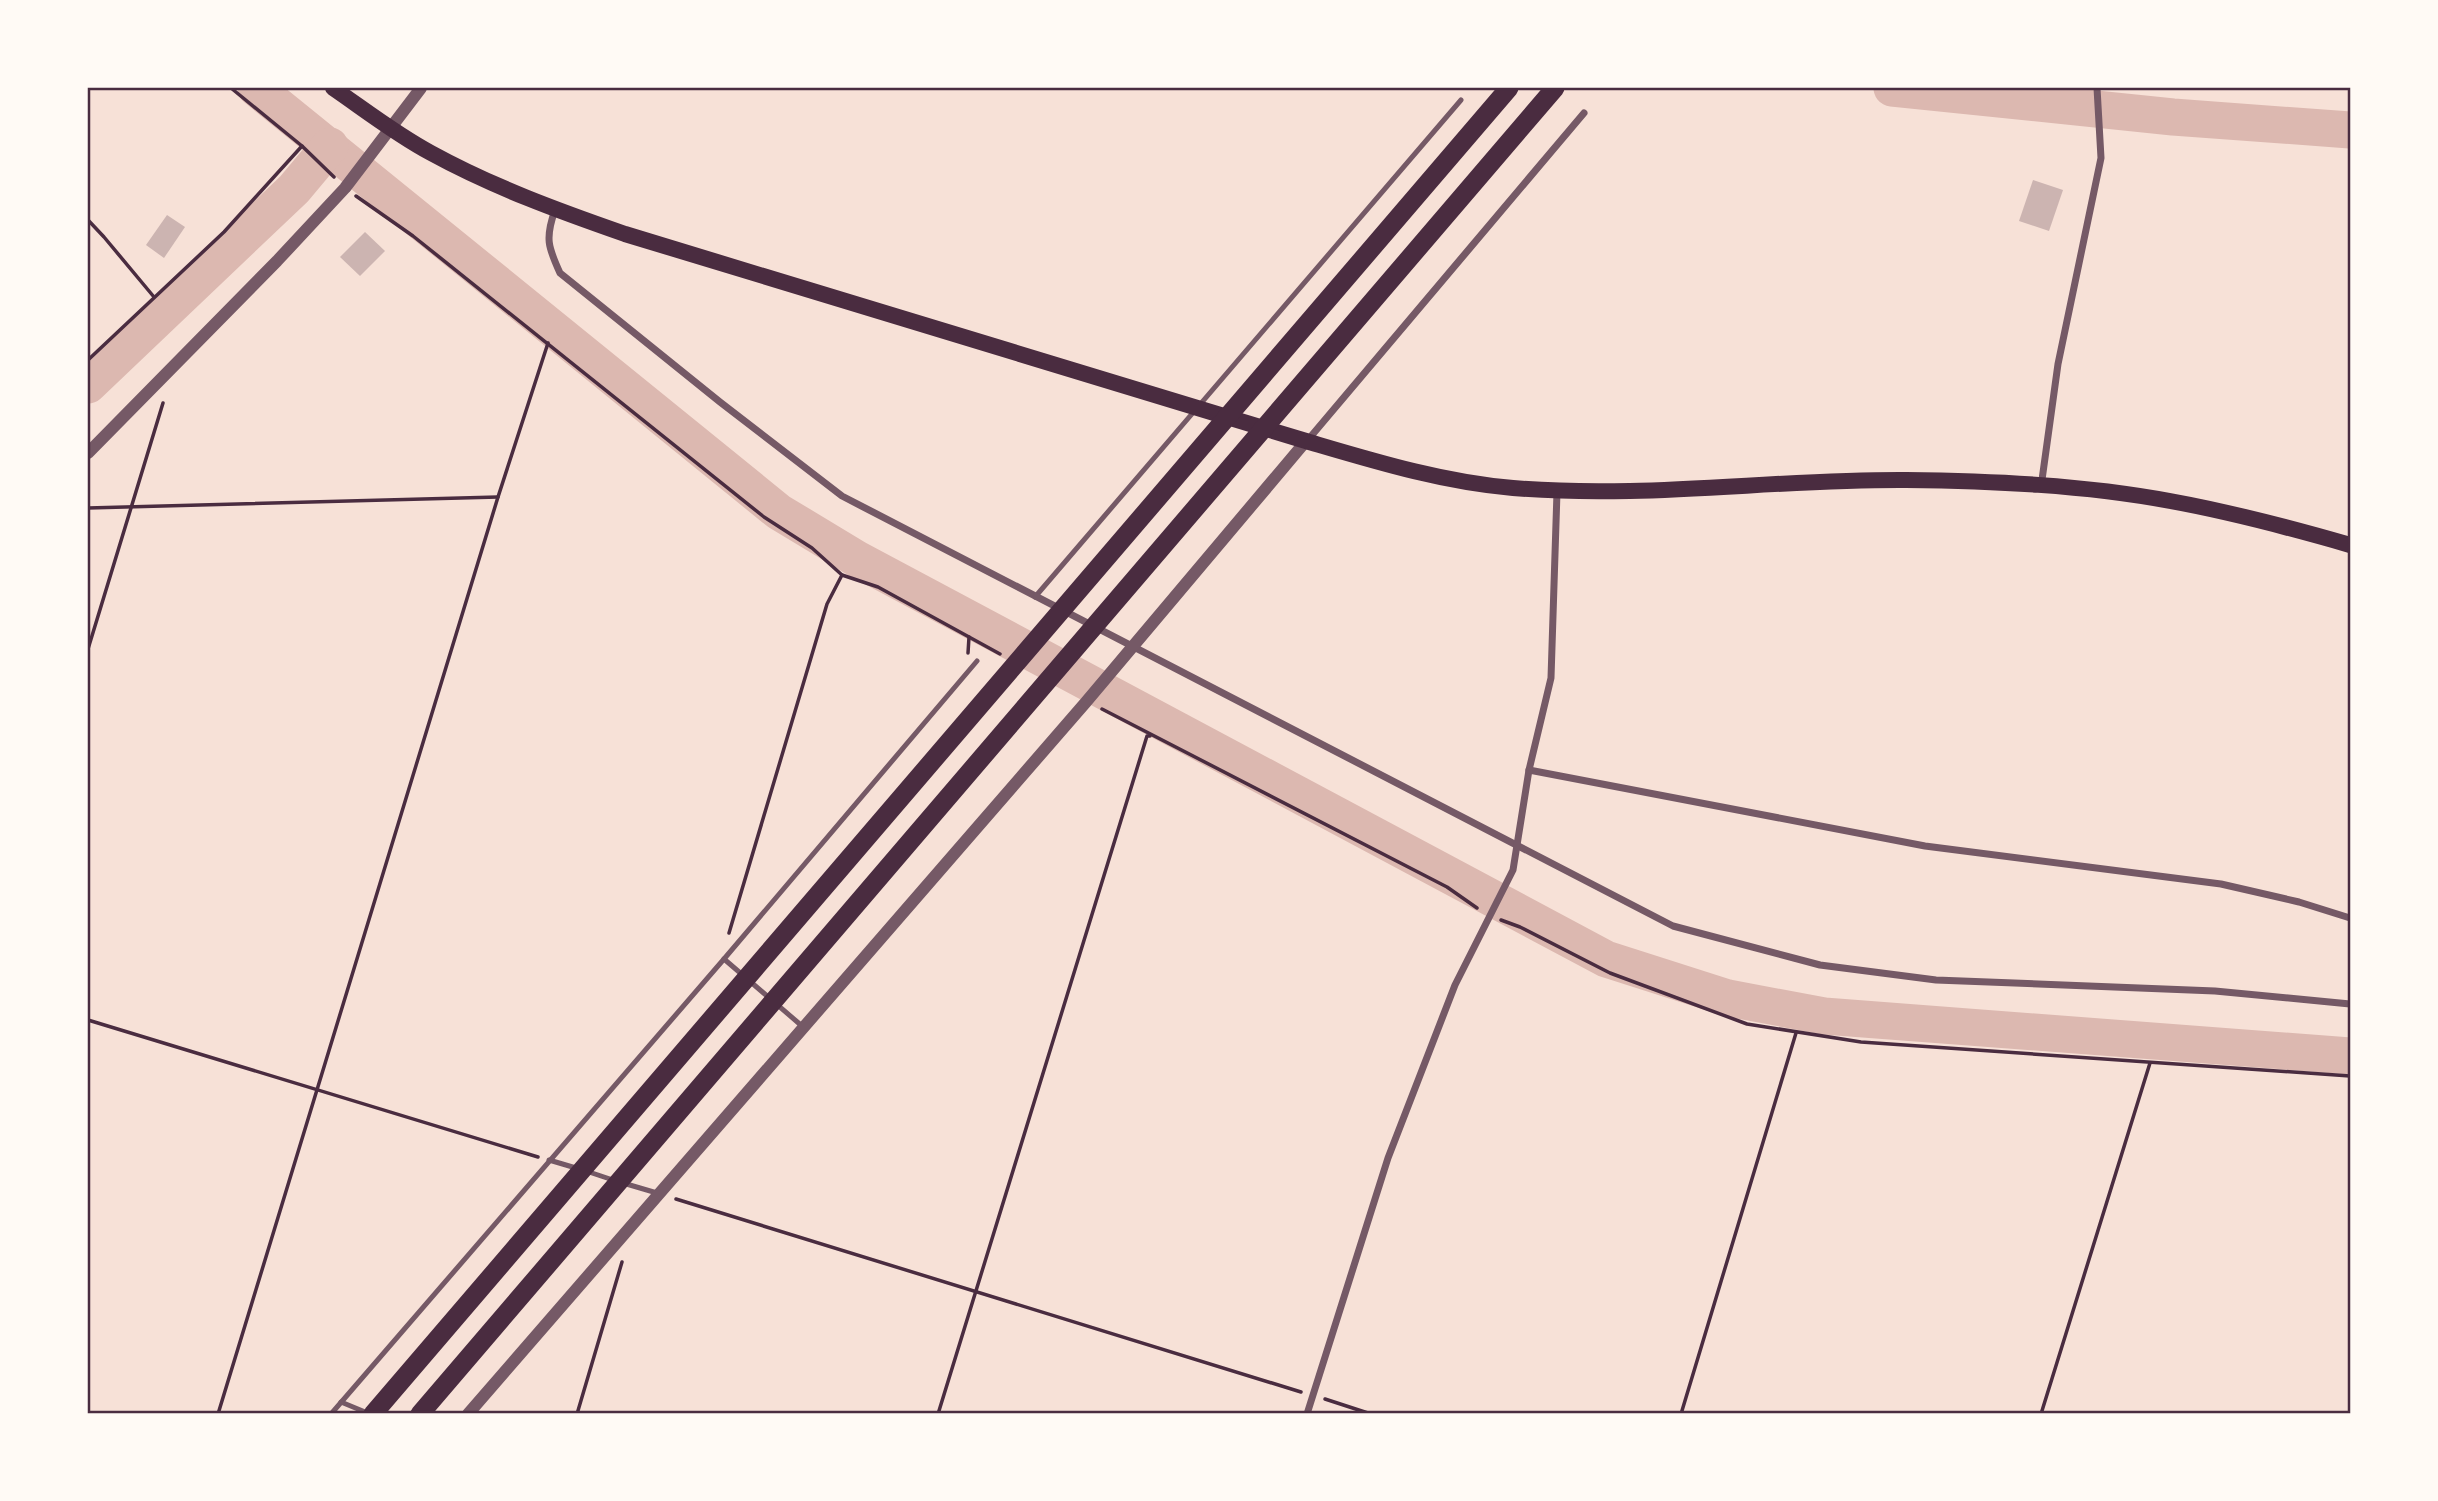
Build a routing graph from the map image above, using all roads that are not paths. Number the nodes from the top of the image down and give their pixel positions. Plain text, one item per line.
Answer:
1 (333, 88) edge
2 (421, 88) edge
3 (1509, 88) edge
4 (1555, 88) edge
5 (2097, 88) edge
6 (1461, 100) dead end
7 (1584, 113) dead end
8 (391, 129) junction
9 (556, 209) junction
10 (1198, 407) junction
11 (1306, 442) junction
12 (88, 453) edge
13 (2041, 486) junction
14 (1557, 491) junction
15 (2350, 545) edge
16 (1035, 597) junction
17 (1131, 648) junction
18 (977, 661) dead end
19 (1529, 770) junction
20 (1518, 848) junction
21 (2350, 918) edge
22 (724, 959) junction
23 (2350, 1004) edge
24 (803, 1026) junction
25 (549, 1160) junction
26 (657, 1193) junction
27 (341, 1402) junction
28 (331, 1413) edge
29 (372, 1413) edge
30 (420, 1413) edge
31 (468, 1413) edge
32 (1307, 1413) edge

1 - 8 main road
2 - 8 street
3 - 29 highway
4 - 30 highway
5 - 13 street
6 - 10 lane
7 - 11 street
8 - 9 main road
8 - 12 street
9 - 10 main road
9 - 16 street
10 - 11 main road
10 - 16 lane
11 - 14 main road
11 - 17 street
13 - 14 main road
13 - 15 main road
14 - 19 street
16 - 17 street
17 - 20 street
17 - 24 street
18 - 22 lane
19 - 20 street
19 - 21 street
20 - 23 street
20 - 32 street
22 - 24 lane
22 - 25 lane
24 - 26 street
25 - 26 lane
25 - 27 lane
26 - 31 street
27 - 28 lane
27 - 29 lane

